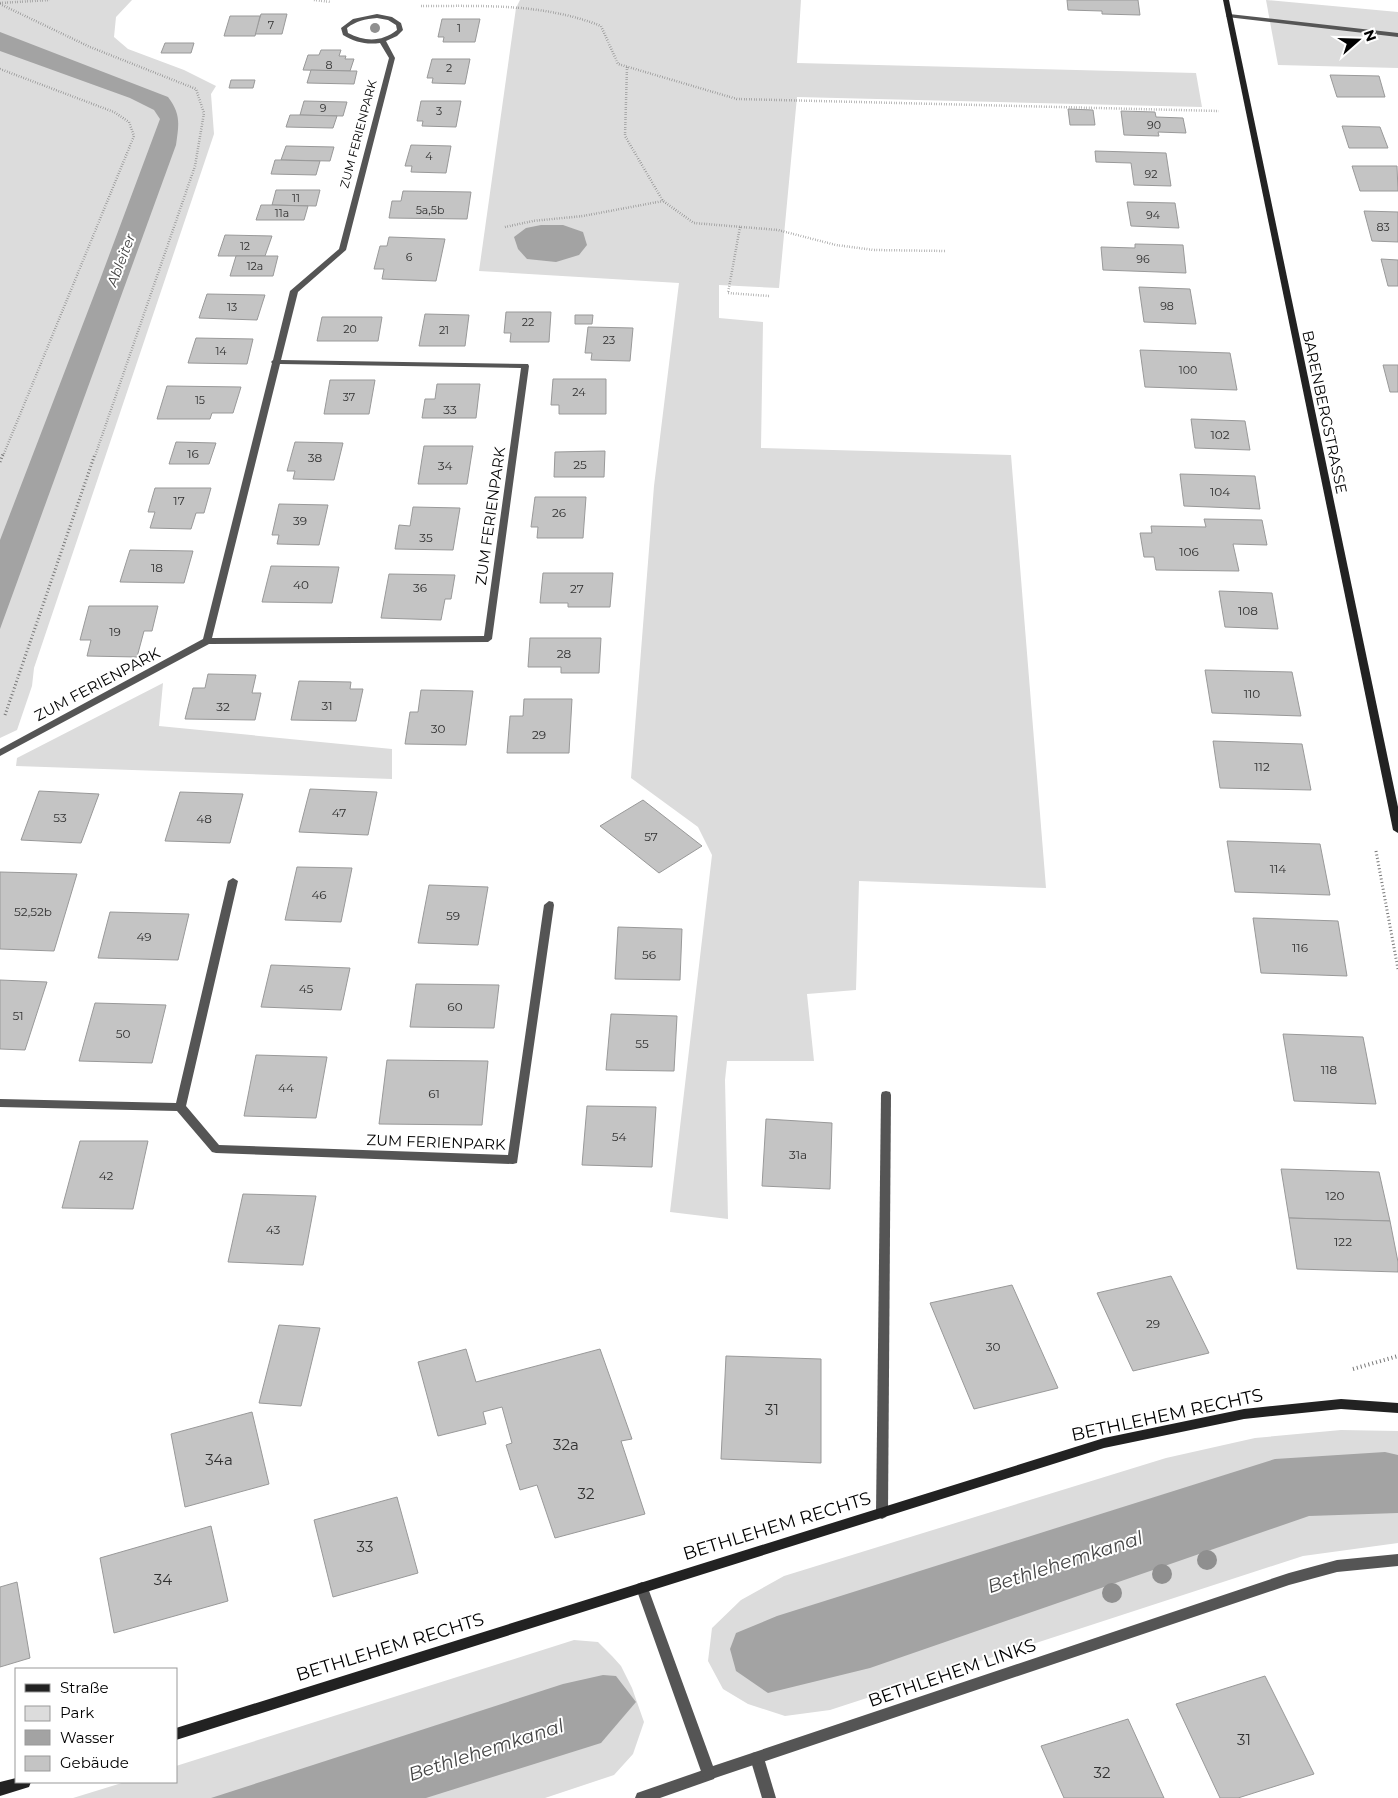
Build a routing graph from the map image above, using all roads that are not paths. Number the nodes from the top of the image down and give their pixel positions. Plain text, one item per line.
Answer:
1 (1226, 0) edge
2 (1229, 16) junction
3 (1398, 35) edge
4 (382, 41) junction
5 (275, 362) junction
6 (207, 642) junction
7 (0, 753) edge
8 (1398, 830) edge
9 (233, 881) dead end
10 (549, 905) dead end
11 (886, 1095) dead end
12 (0, 1103) edge
13 (180, 1107) junction
14 (1398, 1408) edge
15 (882, 1513) junction
16 (1398, 1560) edge
17 (642, 1588) junction
18 (178, 1733) edge
19 (757, 1758) junction
20 (709, 1774) junction
21 (21, 1783) edge
22 (0, 1789) edge
23 (642, 1798) edge
24 (769, 1798) edge

1 - 2 street, BARENBERGSTRASSE
2 - 3 street
2 - 8 street, BARENBERGSTRASSE
4 - 4 street
4 - 5 street, ZUM FERIENPARK
5 - 6 street, ZUM FERIENPARK
5 - 6 street, ZUM FERIENPARK
6 - 7 street, ZUM FERIENPARK
9 - 13 street
10 - 13 street, ZUM FERIENPARK
11 - 15 street
12 - 13 street
14 - 15 street, BETHLEHEM RECHTS
15 - 17 street, BETHLEHEM RECHTS
16 - 19 street, BETHLEHEM LINKS
17 - 18 street, BETHLEHEM RECHTS
17 - 20 street
19 - 20 street, BETHLEHEM LINKS
19 - 24 street
20 - 23 street, BETHLEHEM LINKS
21 - 22 street

